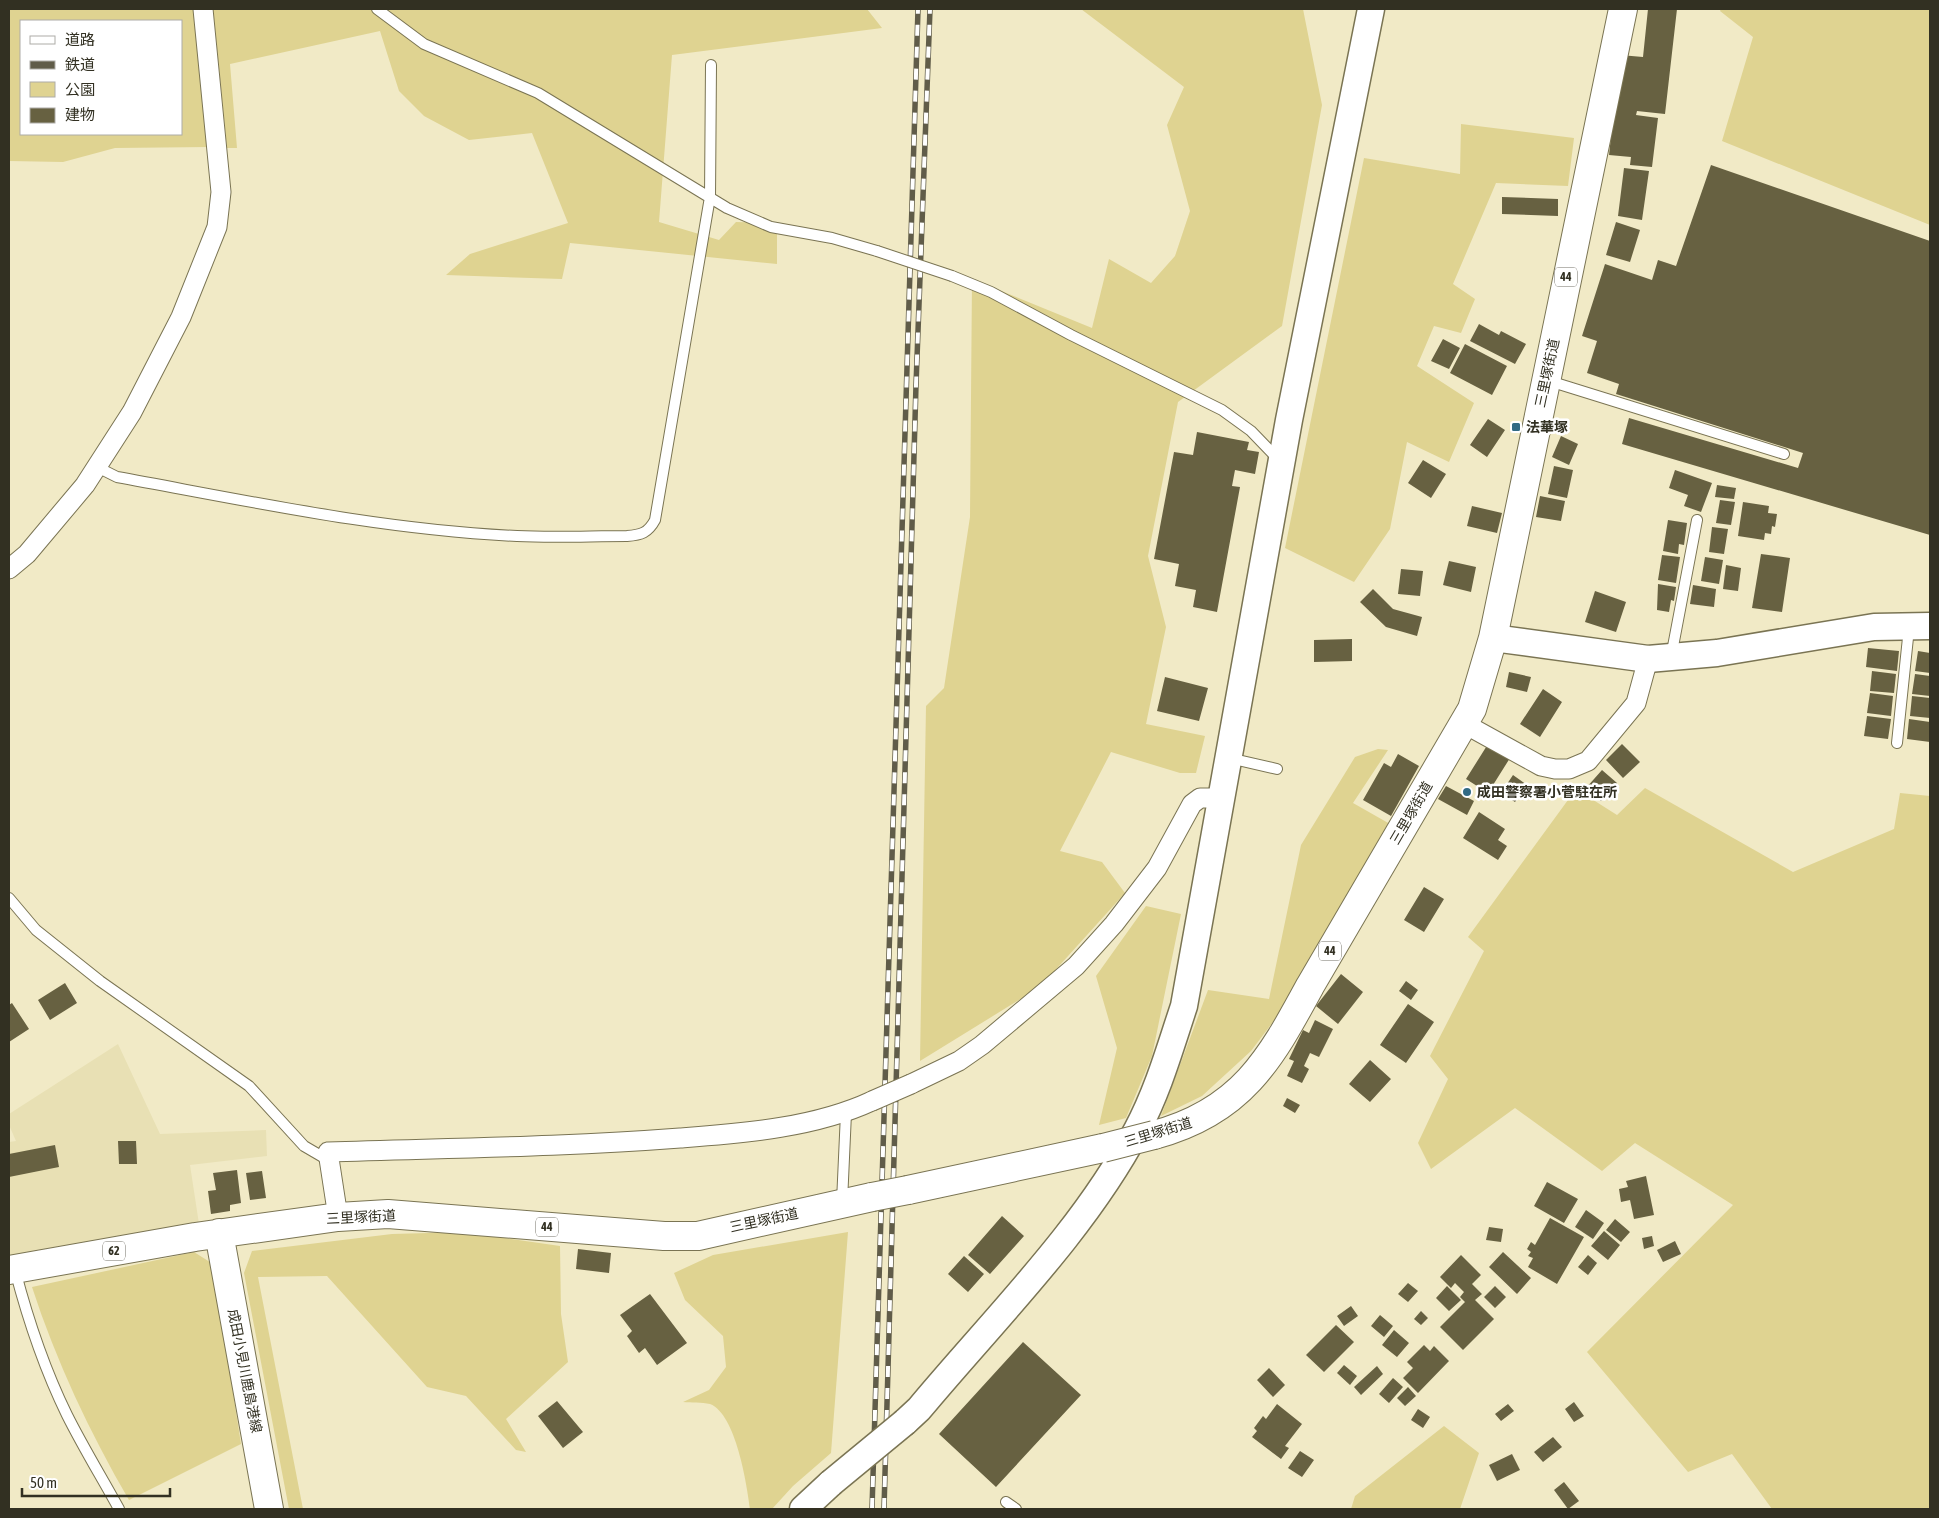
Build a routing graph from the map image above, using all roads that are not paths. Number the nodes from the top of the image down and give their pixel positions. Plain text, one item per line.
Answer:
1 (204, 9) edge
2 (377, 9) edge
3 (1372, 9) edge
4 (1623, 9) edge
5 (711, 65) dead end
6 (710, 197) junction
7 (1545, 380) junction
8 (1784, 454) dead end
9 (1282, 462) junction
10 (97, 466) junction
11 (1697, 520) dead end
12 (9, 569) edge
13 (1920, 627) edge
14 (1493, 638) junction
15 (1660, 658) junction
16 (1463, 723) junction
17 (1897, 743) dead end
18 (1229, 758) junction
19 (1277, 769) dead end
20 (1222, 798) junction
21 (9, 898) edge
22 (846, 1113) junction
23 (328, 1160) junction
24 (841, 1204) junction
25 (338, 1217) junction
26 (219, 1234) junction
27 (12, 1269) edge
28 (1006, 1502) dead end
29 (119, 1509) edge
30 (270, 1509) edge
31 (803, 1509) edge
32 (1016, 1509) edge

1 - 10 street
2 - 6 lane
3 - 9 street
4 - 7 main road, 三里塚街道 / 44
5 - 6 lane
6 - 9 lane, bridge
6 - 10 lane
7 - 8 lane
7 - 14 main road, 三里塚街道 / 44
9 - 18 street
10 - 12 street
11 - 15 lane
13 - 15 street
13 - 17 lane
14 - 15 street
14 - 16 main road, 三里塚街道 / 44
15 - 16 street
16 - 24 main road, 三里塚街道 / 44, bridge
18 - 19 lane
18 - 20 street
20 - 22 street, bridge
20 - 31 street, bridge
21 - 23 lane
22 - 23 street
22 - 24 lane
23 - 25 street
24 - 25 main road, 三里塚街道 / 44
25 - 26 main road, 三里塚街道 / 44
26 - 27 main road, 三里塚街道 / 62
26 - 30 main road, 成田小見川鹿島港線
27 - 29 lane
28 - 32 lane

